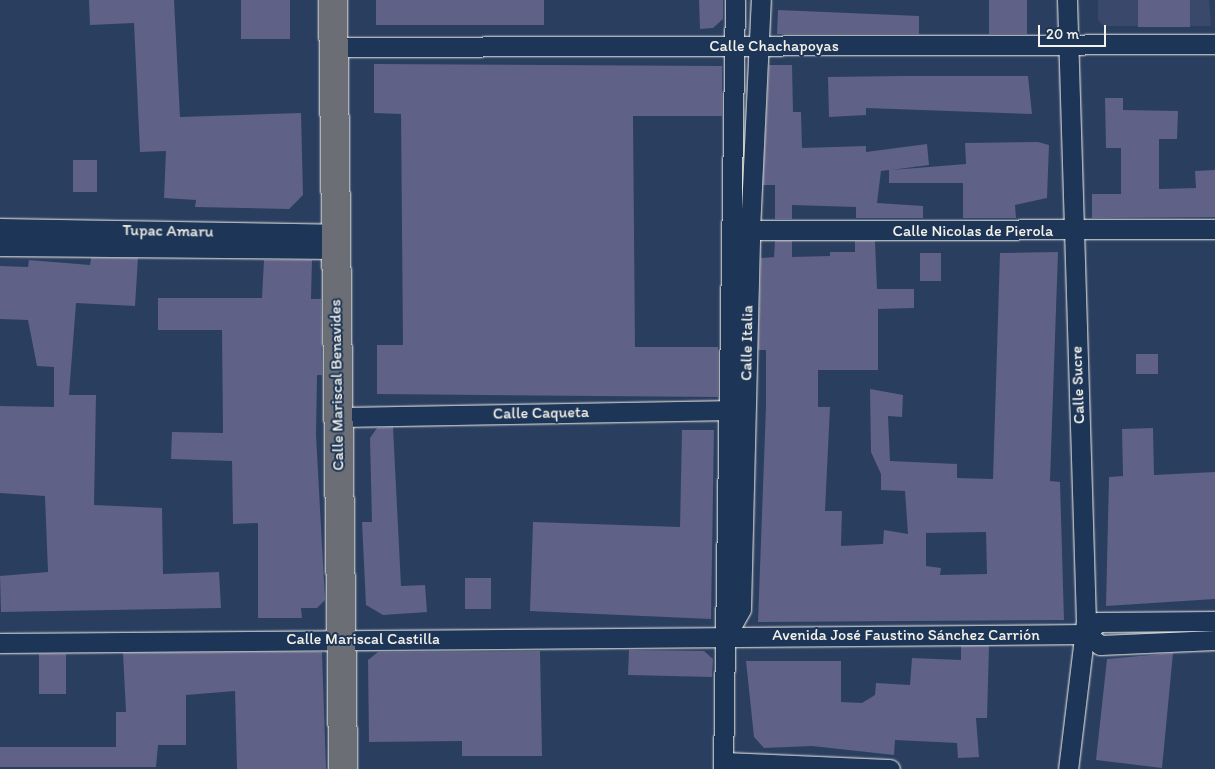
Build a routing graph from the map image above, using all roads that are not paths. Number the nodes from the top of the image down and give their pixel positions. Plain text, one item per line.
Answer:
1 (333, 0) edge
2 (734, 0) edge
3 (761, 0) edge
4 (1068, 0) edge
5 (1215, 44) edge
6 (735, 46) junction
7 (1066, 46) junction
8 (333, 47) junction
9 (759, 47) junction
10 (0, 228) edge
11 (1215, 229) edge
12 (740, 230) junction
13 (1073, 231) junction
14 (335, 241) junction
15 (0, 246) edge
16 (736, 410) junction
17 (338, 417) junction
18 (1215, 620) edge
19 (1086, 634) junction
20 (726, 636) junction
21 (341, 639) junction
22 (1215, 640) edge
23 (0, 642) edge
24 (723, 765) edge
25 (343, 769) edge
26 (890, 769) edge
27 (1068, 769) edge

1 - 8 main road, Calle Mariscal Benavides
2 - 6 street, Calle Italia
3 - 9 street, Calle Italia
4 - 7 street, Calle Sucre
5 - 7 street, Calle Chachapoyas
6 - 8 street, Calle Chachapoyas
6 - 9 street, Calle Chachapoyas
6 - 12 street, Calle Italia
7 - 9 street, Calle Chachapoyas
7 - 13 street, Calle Sucre
8 - 14 main road, Calle Mariscal Benavides
9 - 12 street, Calle Italia
10 - 14 street, Tupac Amaru
11 - 13 street, Calle Nicolas de Pierola
12 - 13 street, Calle Nicolas de Pierola
12 - 16 street, Calle Italia
13 - 19 street, Calle Sucre
14 - 15 street, Tupac Amaru
14 - 17 main road, Calle Mariscal Benavides
16 - 17 street, Calle Caqueta
16 - 20 street, Calle Italia
17 - 21 main road, Calle Mariscal Benavides
18 - 19 street
19 - 20 street, Avenida José Faustino Sánchez Carrión
19 - 22 street, Avenida José Faustino Sánchez Carrión
19 - 27 street, Calle Sucre
20 - 21 street, Calle Mariscal Castilla
20 - 24 street, Calle Italia
21 - 23 street, Calle Mariscal Castilla
21 - 25 main road, Calle Mariscal Benavides
24 - 26 street

